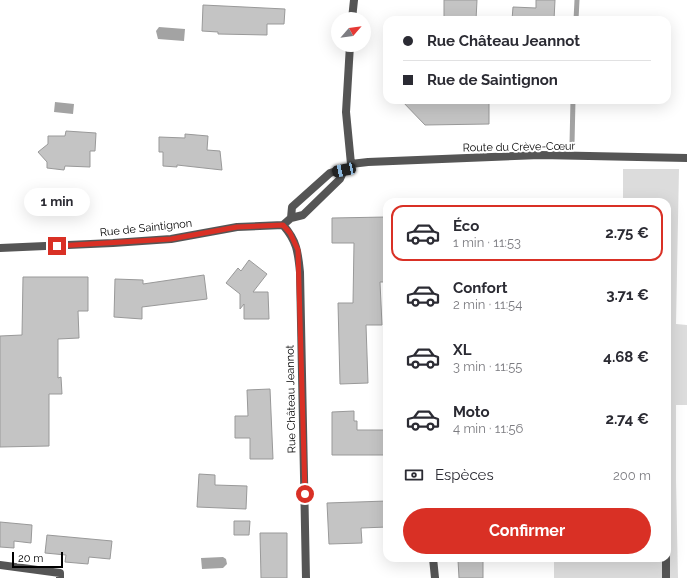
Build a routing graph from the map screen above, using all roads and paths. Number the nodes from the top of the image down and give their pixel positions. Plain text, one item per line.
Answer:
1 (354, 0) edge
2 (353, 12) edge
3 (350, 52) edge
4 (687, 158) edge
5 (351, 164) junction
6 (344, 170) junction
7 (291, 218) junction
8 (283, 225) junction
9 (0, 248) edge
10 (433, 562) edge
11 (666, 562) edge
12 (0, 565) edge
13 (60, 578) edge
14 (306, 578) edge
15 (435, 578) edge
16 (666, 578) edge

1 - 2 street
3 - 5 street
4 - 5 street, Route du Crève-Cœur
5 - 6 street
6 - 7 street
6 - 7 street
7 - 8 street
8 - 9 street, Rue de Saintignon
8 - 14 street, Rue Château Jeannot
10 - 15 street
11 - 16 street
12 - 13 street

